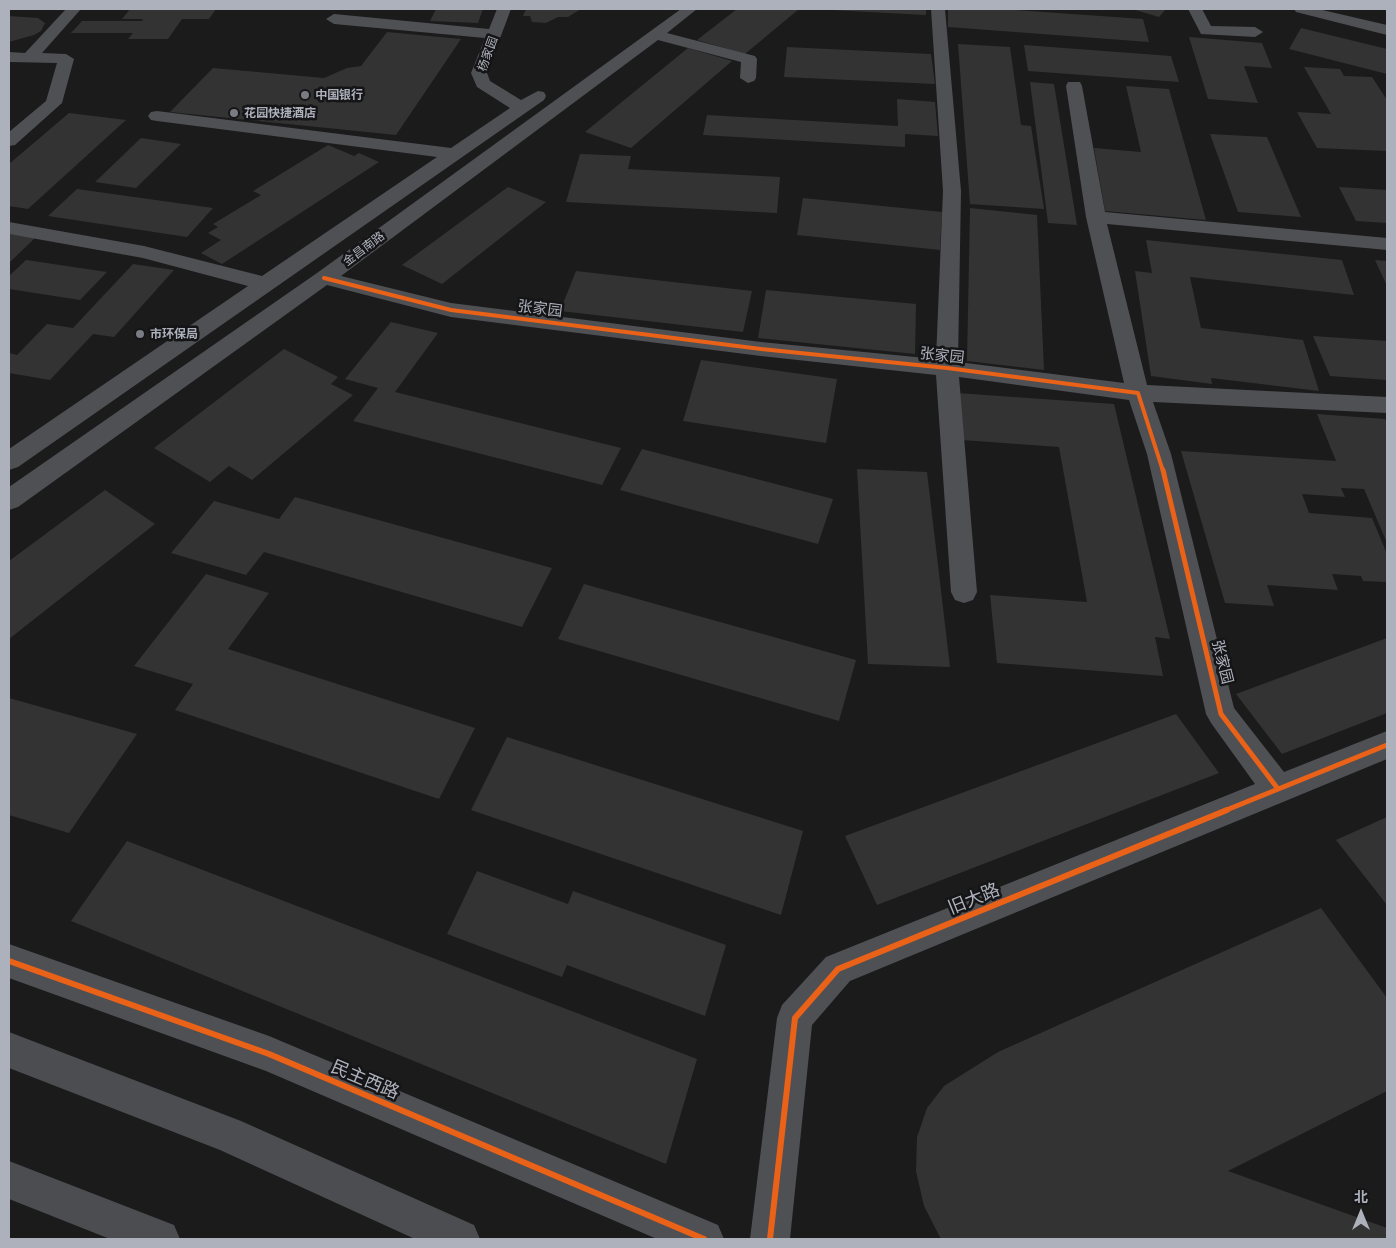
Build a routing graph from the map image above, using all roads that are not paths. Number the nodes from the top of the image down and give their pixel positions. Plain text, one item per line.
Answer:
1 (74, 9) edge
2 (504, 9) edge
3 (659, 9) edge
4 (690, 9) edge
5 (938, 9) edge
6 (1195, 9) edge
7 (1301, 9) edge
8 (334, 19) dead end
9 (644, 30) junction
10 (1387, 30) edge
11 (1255, 32) dead end
12 (496, 34) junction
13 (9, 56) edge
14 (30, 57) junction
15 (748, 78) dead end
16 (554, 84) dead end
17 (1074, 86) dead end
18 (522, 108) junction
19 (157, 116) dead end
20 (9, 141) edge
21 (456, 154) junction
22 (1096, 216) junction
23 (9, 228) edge
24 (1387, 244) edge
25 (324, 278) junction
26 (266, 284) junction
27 (947, 368) junction
28 (1138, 393) junction
29 (1387, 405) edge
30 (9, 461) edge
31 (9, 500) edge
32 (964, 592) dead end
33 (1387, 744) edge
34 (1278, 789) junction
35 (9, 961) edge
36 (9, 1050) edge
37 (9, 1180) edge
38 (160, 1239) edge
39 (460, 1239) edge
40 (704, 1239) edge
41 (770, 1239) edge

1 - 14 street
2 - 12 street, 杨家园
3 - 9 street, 金昌南路
4 - 9 street, 金昌南路
5 - 27 street
6 - 11 street
7 - 10 street
8 - 12 street
9 - 15 street
9 - 25 street, 金昌南路
12 - 18 street, 杨家园
13 - 14 street
14 - 20 street
16 - 18 street, 金昌南路
17 - 22 street
18 - 21 street, 金昌南路
19 - 21 street
21 - 26 street, 金昌南路
22 - 24 street
22 - 28 street
23 - 26 street
25 - 27 street, 张家园
25 - 31 street, 金昌南路
26 - 30 street, 金昌南路
27 - 28 street, 张家园
27 - 32 street
28 - 29 street, 张家园
28 - 34 street, 张家园
33 - 34 street, 旧大路
34 - 41 street, 旧大路
35 - 40 street, 民主西路
36 - 39 main road
37 - 38 main road

